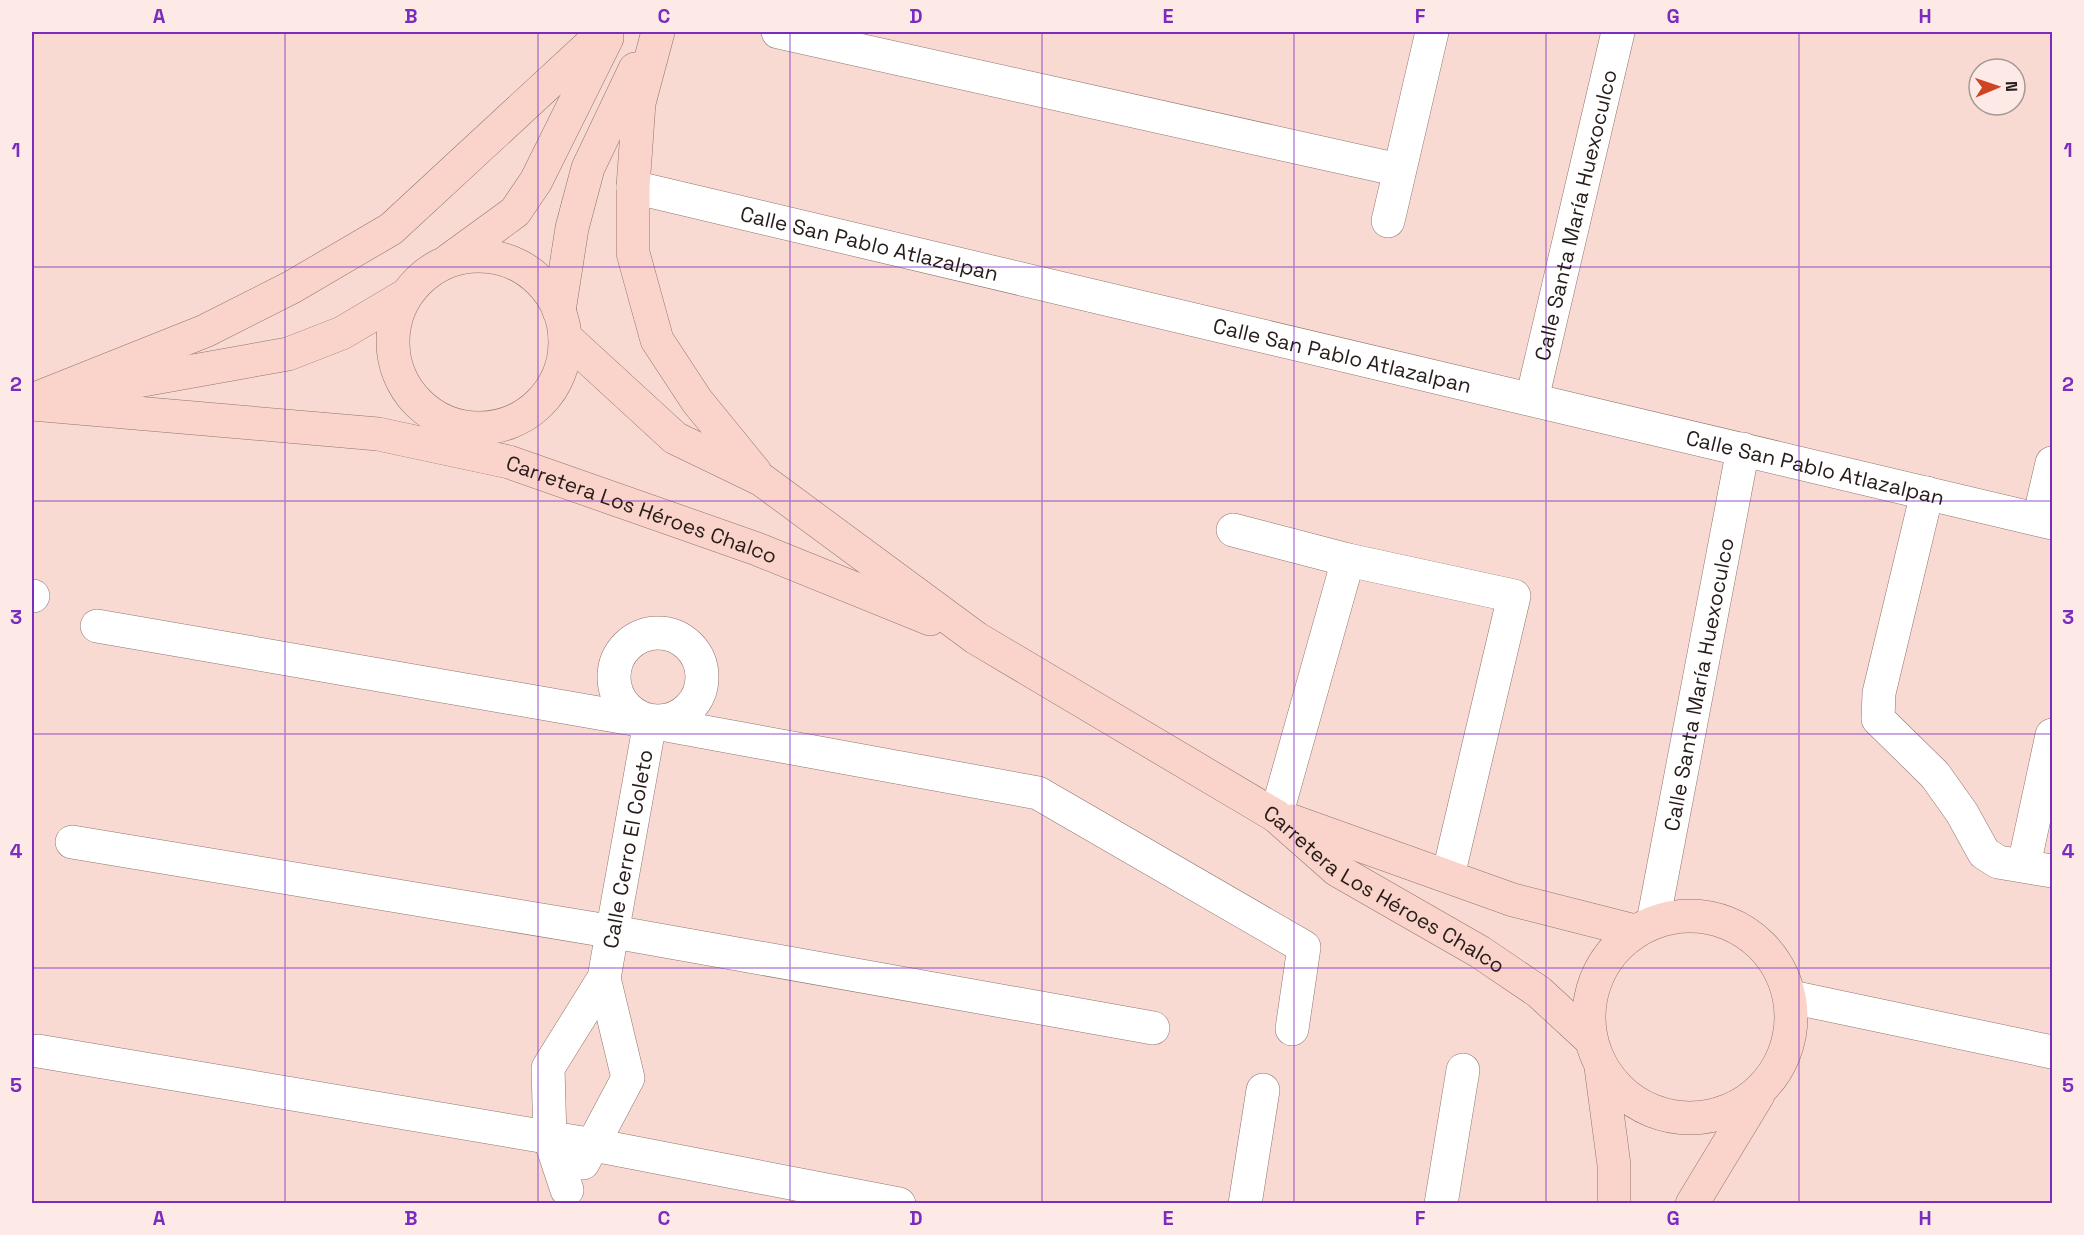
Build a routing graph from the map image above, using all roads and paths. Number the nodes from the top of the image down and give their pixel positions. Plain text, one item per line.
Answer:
1 (604, 32) edge
2 (610, 32) edge
3 (653, 32) edge
4 (658, 32) edge
5 (778, 32) edge
6 (1432, 32) edge
7 (1618, 32) edge
8 (1399, 170) junction
9 (633, 187) junction
10 (1388, 220) dead end
11 (448, 261) junction
12 (406, 295) junction
13 (562, 324) junction
14 (1532, 399) junction
15 (32, 402) edge
16 (432, 416) junction
17 (484, 429) junction
18 (378, 434) junction
19 (1743, 449) junction
20 (509, 462) junction
21 (2052, 463) edge
22 (762, 480) junction
23 (1927, 493) junction
24 (2046, 521) edge
25 (1233, 530) dead end
26 (1348, 560) junction
27 (97, 626) dead end
28 (976, 638) junction
29 (650, 722) junction
30 (2052, 735) edge
31 (1276, 816) junction
32 (72, 842) dead end
33 (2038, 868) edge
34 (1448, 876) junction
35 (1644, 926) junction
36 (614, 932) junction
37 (604, 978) junction
38 (1791, 997) junction
39 (1153, 1028) dead end
40 (1292, 1029) dead end
41 (38, 1051) dead end
42 (2052, 1052) edge
43 (1596, 1053) junction
44 (1463, 1070) dead end
45 (1263, 1090) dead end
46 (1761, 1091) junction
47 (550, 1139) junction
48 (594, 1145) junction
49 (566, 1197) edge
50 (899, 1203) edge
51 (1245, 1203) edge
52 (1441, 1203) edge
53 (1614, 1203) edge
54 (1692, 1203) edge

1 - 15 street
2 - 11 street
3 - 13 street
4 - 9 street
5 - 8 street
6 - 8 street
7 - 14 street, Calle Santa María Huexoculco
8 - 10 street
9 - 14 street, Calle San Pablo Atlazalpan
9 - 22 street
11 - 12 street
11 - 13 street
12 - 15 street
12 - 16 street
13 - 17 street
13 - 22 street
14 - 19 street, Calle San Pablo Atlazalpan
15 - 18 street, Carretera Los Héroes Chalco
16 - 17 street
16 - 18 street
17 - 20 street
18 - 20 street, Carretera Los Héroes Chalco
19 - 23 street, Calle San Pablo Atlazalpan
19 - 35 street, Calle Santa María Huexoculco
20 - 28 street, Carretera Los Héroes Chalco
21 - 24 street
22 - 28 street
23 - 24 street, Calle San Pablo Atlazalpan
23 - 33 street
25 - 26 street
26 - 31 street
26 - 34 street
27 - 29 street
28 - 31 street
29 - 36 street, Calle Cerro El Coleto
29 - 40 street
30 - 33 street
31 - 34 street, Carretera Los Héroes Chalco
31 - 43 street, Carretera Los Héroes Chalco
32 - 36 street
34 - 35 street, Carretera Los Héroes Chalco
35 - 38 street
35 - 43 street
36 - 37 street, Calle Cerro El Coleto
36 - 39 street
37 - 47 street, Calle Cerro El Coleto
37 - 48 street, Calle Cerro El Coleto
38 - 42 street
38 - 46 street
41 - 47 street
43 - 46 street
43 - 53 street
44 - 52 street
45 - 51 street
46 - 54 street
47 - 48 street
47 - 49 street, Calle Cerro El Coleto
48 - 49 street, Calle Cerro El Coleto
48 - 50 street

